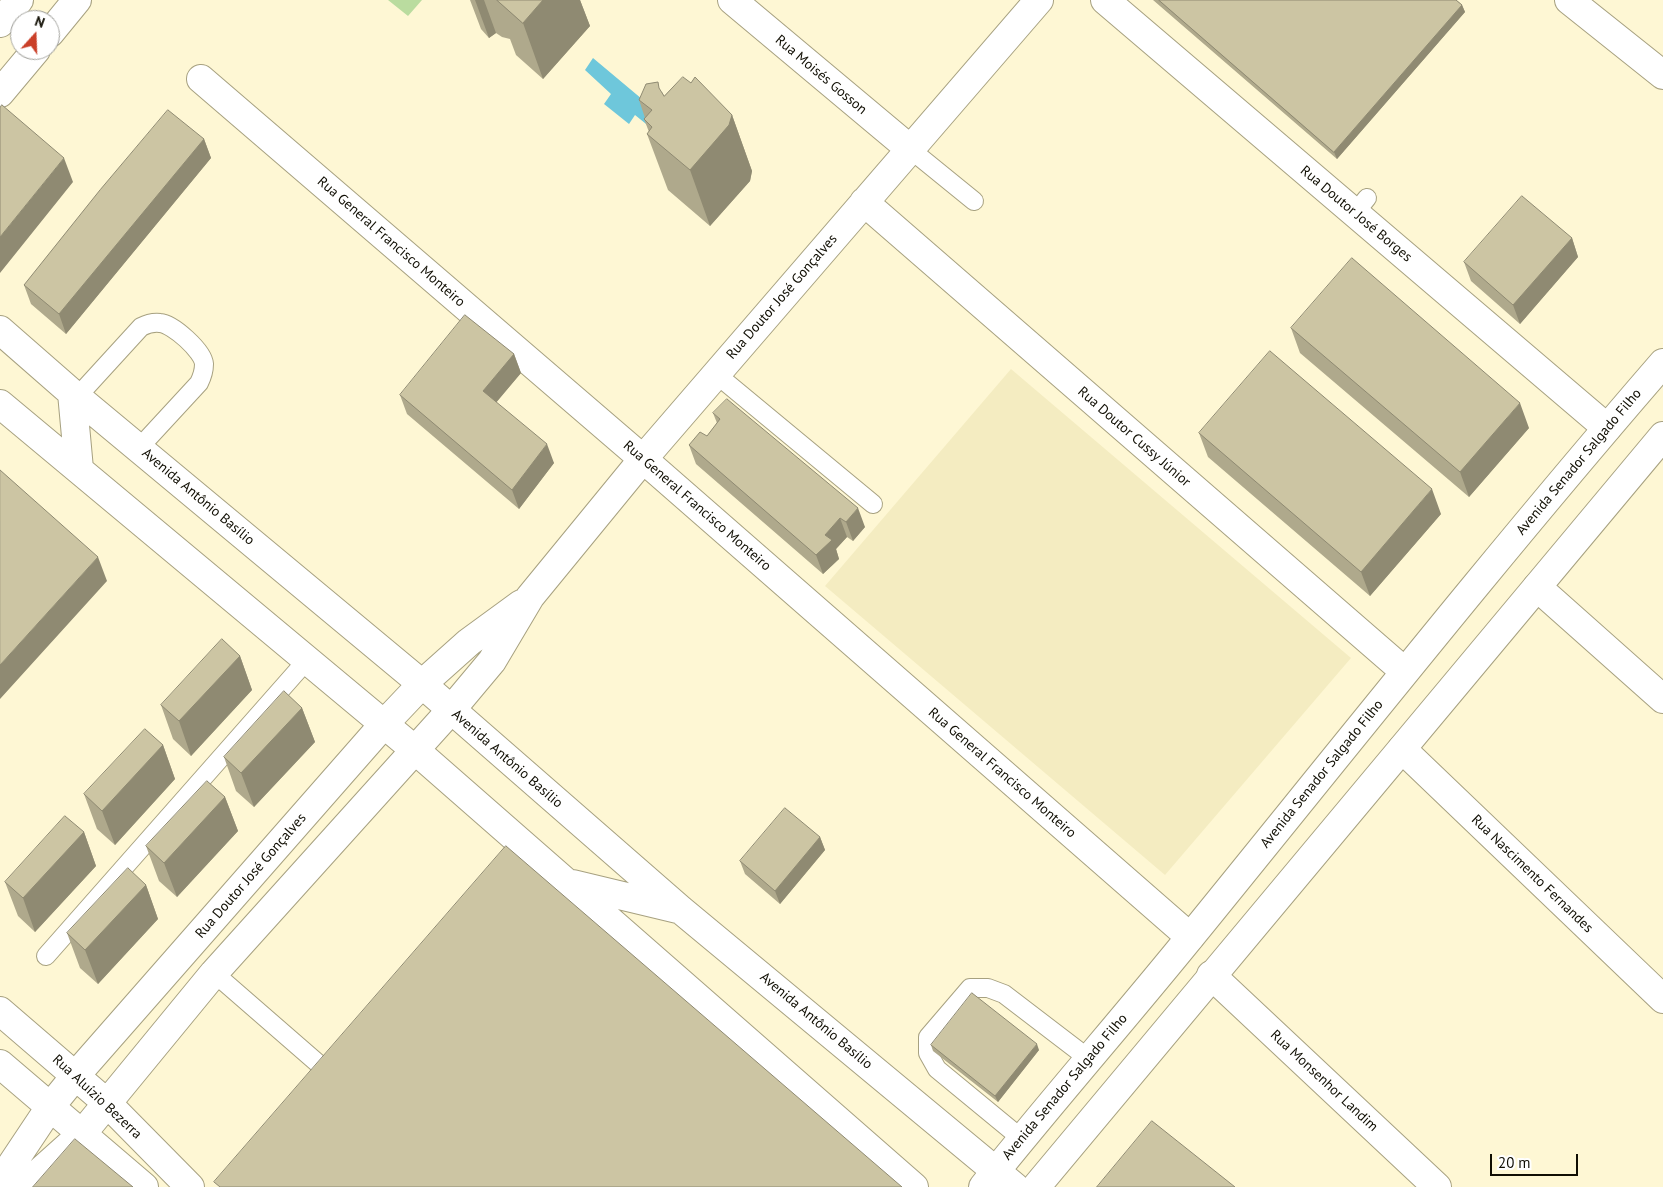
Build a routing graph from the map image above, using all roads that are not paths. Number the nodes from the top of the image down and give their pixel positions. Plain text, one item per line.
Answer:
1 (77, 0) edge
2 (732, 0) edge
3 (1038, 0) edge
4 (1105, 0) edge
5 (1569, 0) edge
6 (17, 1) edge
7 (60, 21) edge
8 (0, 23) edge
9 (28, 60) edge
10 (1663, 75) edge
11 (201, 79) dead end
12 (0, 93) edge
13 (910, 149) junction
14 (864, 202) junction
15 (974, 202) dead end
16 (0, 330) edge
17 (1663, 363) edge
18 (716, 374) junction
19 (75, 395) junction
20 (0, 404) edge
21 (1607, 428) junction
22 (1661, 442) edge
23 (139, 448) junction
24 (643, 459) junction
25 (79, 470) junction
26 (873, 504) dead end
27 (1537, 587) junction
28 (530, 597) junction
29 (307, 660) junction
30 (1404, 671) junction
31 (422, 684) junction
32 (1663, 699) edge
33 (451, 710) junction
34 (384, 724) junction
35 (415, 750) junction
36 (1402, 750) junction
37 (569, 883) junction
38 (681, 910) junction
39 (1190, 937) junction
40 (46, 956) dead end
41 (214, 973) junction
42 (1211, 976) junction
43 (143, 998) junction
44 (1663, 999) edge
45 (0, 1011) edge
46 (173, 1023) junction
47 (1088, 1059) junction
48 (0, 1064) edge
49 (329, 1073) edge
50 (76, 1075) junction
51 (108, 1104) junction
52 (50, 1107) junction
53 (81, 1135) junction
54 (1022, 1139) junction
55 (998, 1181) edge
56 (0, 1182) edge
57 (23, 1187) edge
58 (144, 1187) edge
59 (190, 1187) edge
60 (914, 1187) edge
61 (1036, 1187) edge
62 (1437, 1187) edge

1 - 7 main road
2 - 13 main road, Rua Moisés Gosson
3 - 13 main road, Rua Doutor José Gonçalves
4 - 21 main road, Rua Doutor José Borges
5 - 10 main road
6 - 8 main road
9 - 12 main road
11 - 24 main road, Rua General Francisco Monteiro
13 - 14 main road, Rua Doutor José Gonçalves
13 - 15 lane
14 - 18 main road, Rua Doutor José Gonçalves
14 - 30 main road, Rua Doutor Cussy Júnior
16 - 19 main road, Avenida Antônio Basílio
17 - 21 main road, Avenida Senador Salgado Filho
18 - 24 main road, Rua Doutor José Gonçalves
18 - 26 lane
19 - 23 main road, Avenida Antônio Basílio
19 - 23 lane
19 - 25 main road
20 - 25 main road
21 - 30 main road, Avenida Senador Salgado Filho
22 - 27 main road
23 - 31 main road, Avenida Antônio Basílio
24 - 28 main road, Rua Doutor José Gonçalves
24 - 39 main road, Rua General Francisco Monteiro
25 - 29 main road
27 - 32 main road
27 - 36 main road
28 - 31 main road, Rua Doutor José Gonçalves
28 - 33 main road, Rua Doutor José Gonçalves
29 - 34 main road
29 - 40 lane
30 - 39 main road, Avenida Senador Salgado Filho
31 - 33 main road, Avenida Antônio Basílio
31 - 34 main road, Rua Doutor José Gonçalves
33 - 35 main road, Rua Doutor José Gonçalves
33 - 38 main road, Avenida Antônio Basílio
34 - 35 main road
34 - 43 main road, Rua Doutor José Gonçalves
35 - 37 main road
35 - 41 main road, Rua Doutor José Gonçalves
36 - 42 main road
36 - 44 main road, Rua Nascimento Fernandes
37 - 38 main road
37 - 60 main road
38 - 55 main road, Avenida Antônio Basílio
39 - 47 main road, Avenida Senador Salgado Filho
41 - 46 main road, Rua Doutor José Gonçalves
41 - 49 lane
42 - 61 main road
42 - 62 main road, Rua Monsenhor Landim
43 - 46 main road
43 - 50 main road, Rua Doutor José Gonçalves
45 - 50 main road, Rua Aluízio Bezerra
46 - 51 main road, Rua Doutor José Gonçalves
47 - 54 main road, Avenida Senador Salgado Filho
47 - 54 lane
48 - 52 main road
50 - 51 main road, Rua Aluízio Bezerra
50 - 52 main road, Rua Doutor José Gonçalves
51 - 53 main road, Rua Doutor José Gonçalves
51 - 59 main road, Rua Aluízio Bezerra
52 - 53 main road
52 - 56 main road, Rua Doutor José Gonçalves
53 - 57 main road, Rua Doutor José Gonçalves
53 - 58 main road
54 - 55 main road, Avenida Senador Salgado Filho

